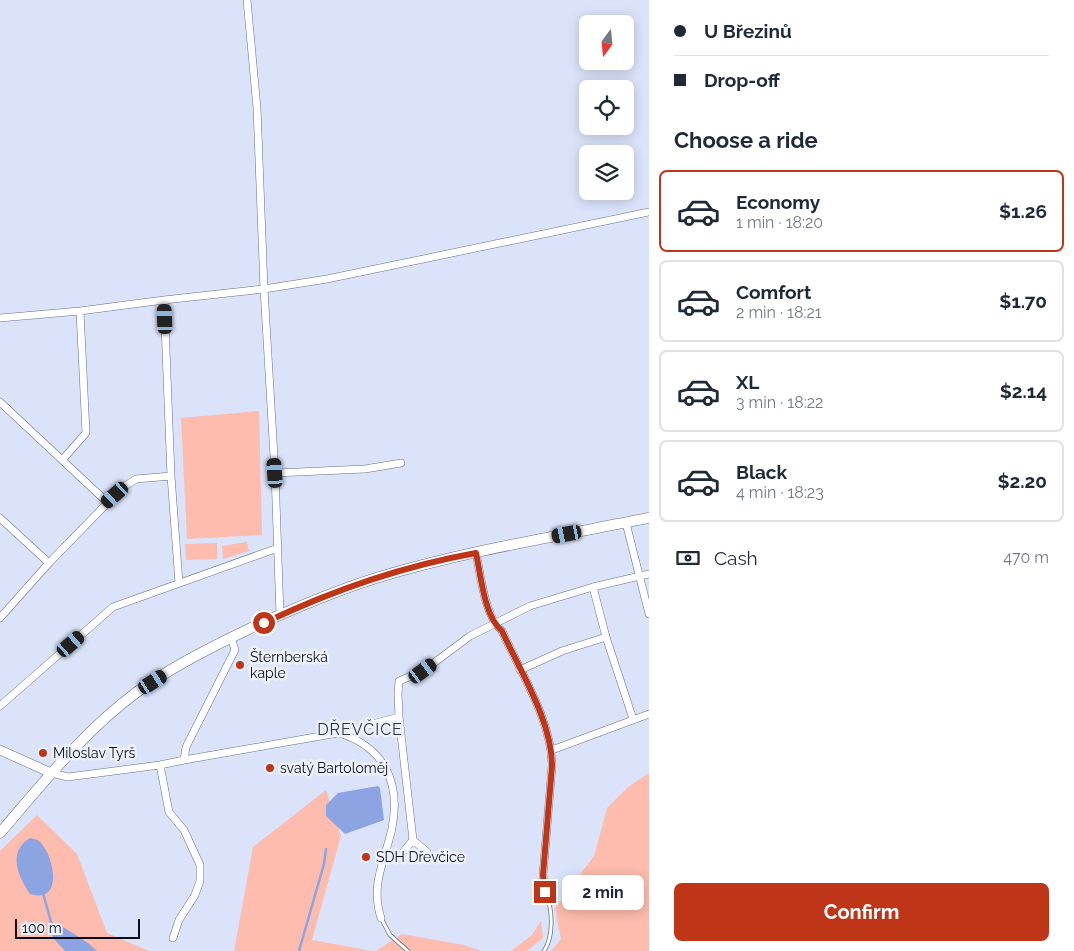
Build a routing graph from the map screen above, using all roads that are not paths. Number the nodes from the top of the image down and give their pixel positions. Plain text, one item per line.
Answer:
1 (247, 0) edge
2 (649, 212) edge
3 (264, 289) junction
4 (164, 300) junction
5 (80, 311) junction
6 (0, 318) edge
7 (0, 402) edge
8 (63, 459) junction
9 (401, 463) dead end
10 (275, 473) junction
11 (171, 476) junction
12 (107, 502) junction
13 (0, 518) edge
14 (649, 518) edge
15 (626, 523) junction
16 (278, 548) junction
17 (476, 553) junction
18 (49, 563) junction
19 (649, 574) edge
20 (638, 576) junction
21 (179, 583) junction
22 (593, 587) junction
23 (649, 614) edge
24 (280, 615) junction
25 (0, 618) edge
26 (494, 624) junction
27 (606, 637) junction
28 (231, 638) junction
29 (520, 670) junction
30 (0, 706) edge
31 (649, 714) edge
32 (399, 717) junction
33 (633, 719) junction
34 (338, 733) junction
35 (0, 750) edge
36 (552, 750) junction
37 (184, 760) junction
38 (160, 765) junction
39 (51, 773) junction
40 (0, 832) edge
41 (412, 840) junction
42 (404, 851) dead end
43 (427, 852) dead end
44 (545, 892) joint
45 (381, 918) joint
46 (173, 938) dead end
47 (408, 951) edge
48 (544, 951) edge

1 - 3 street
2 - 3 street
3 - 4 street
3 - 10 street
4 - 5 street
4 - 11 street
5 - 6 street
5 - 8 street
7 - 8 street
8 - 12 street
9 - 10 street
10 - 16 street
11 - 12 street
11 - 21 street
12 - 18 street
13 - 18 street
14 - 15 main road
15 - 17 main road
15 - 20 street
16 - 21 street
16 - 24 street
17 - 24 main road
17 - 26 street
18 - 25 street
19 - 20 street
20 - 22 street
20 - 23 street
21 - 30 street
22 - 26 street
22 - 27 street
24 - 28 main road
26 - 29 street
26 - 32 street
27 - 29 street
27 - 33 street
28 - 37 street
28 - 39 main road
29 - 36 street
31 - 33 street
32 - 34 street
32 - 41 street
33 - 36 street
34 - 37 street
34 - 45 street
35 - 39 street
36 - 44 street
37 - 38 street
38 - 39 street
38 - 46 street
39 - 40 main road
41 - 42 street
41 - 43 street
44 - 48 lane
45 - 47 lane

